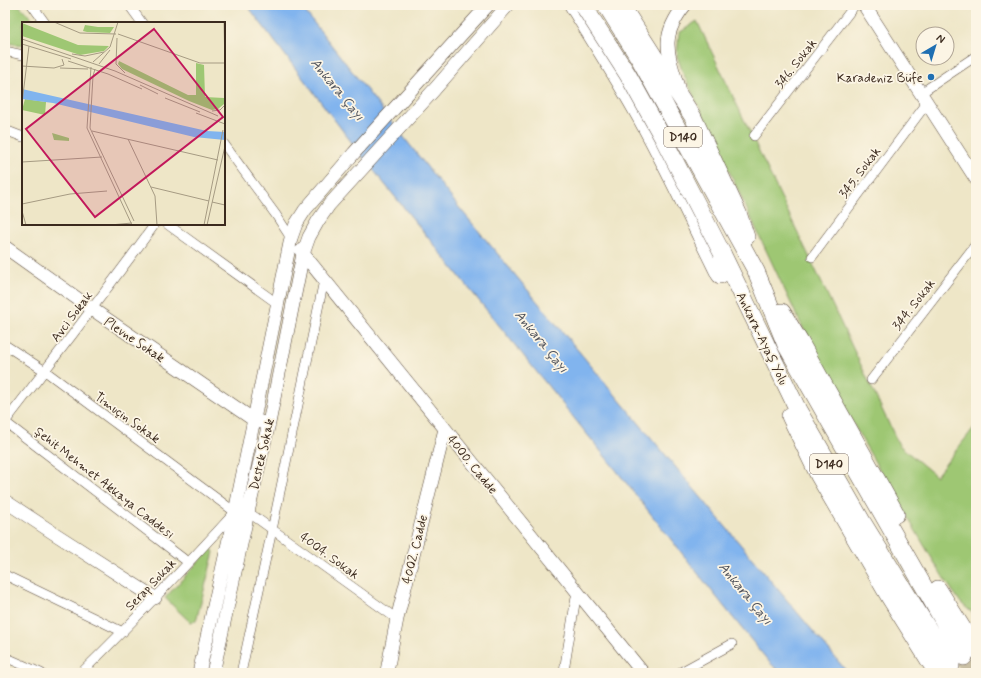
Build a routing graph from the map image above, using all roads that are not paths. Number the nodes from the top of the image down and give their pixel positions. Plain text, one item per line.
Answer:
1 (32, 5) edge
2 (129, 5) edge
3 (488, 5) edge
4 (508, 5) edge
5 (606, 5) edge
6 (621, 5) edge
7 (685, 5) edge
8 (865, 6) edge
9 (580, 8) edge
10 (44, 22) edge
11 (139, 22) edge
12 (5, 51) edge
13 (22, 55) edge
14 (976, 56) edge
15 (924, 98) junction
16 (683, 102) junction
17 (5, 130) edge
18 (754, 136) dead end
19 (22, 137) edge
20 (225, 145) edge
21 (976, 179) edge
22 (154, 225) edge
23 (168, 225) edge
24 (291, 238) junction
25 (976, 244) edge
26 (5, 246) edge
27 (303, 254) junction
28 (812, 257) dead end
29 (756, 271) junction
30 (324, 280) junction
31 (741, 291) junction
32 (278, 304) junction
33 (92, 309) junction
34 (5, 345) edge
35 (45, 371) junction
36 (772, 380) junction
37 (871, 380) dead end
38 (254, 420) junction
39 (5, 422) edge
40 (269, 423) junction
41 (445, 429) junction
42 (5, 501) edge
43 (241, 512) junction
44 (272, 530) junction
45 (189, 563) junction
46 (5, 575) edge
47 (577, 591) junction
48 (940, 593) junction
49 (155, 598) junction
50 (397, 619) junction
51 (976, 625) edge
52 (123, 632) junction
53 (732, 644) dead end
54 (5, 657) edge
55 (957, 662) edge
56 (387, 672) edge
57 (42, 673) edge
58 (81, 673) edge
59 (199, 673) edge
60 (213, 673) edge
61 (241, 673) edge
62 (564, 673) edge
63 (643, 673) edge
64 (680, 673) edge

1 - 10 street
2 - 11 street
3 - 24 street, Destek Sokak
4 - 27 street, Destek Sokak
5 - 29 highway, Ankara-Ayaş Yolu / D140
6 - 16 highway
7 - 16 street
8 - 15 street
8 - 18 street, 346. Sokak
9 - 31 highway, Ankara-Ayaş Yolu / D140, bridge
9 - 36 highway
12 - 13 street
14 - 15 street, 345. Sokak
15 - 21 street
15 - 28 street, 345. Sokak
16 - 29 highway
17 - 19 street
20 - 24 street
22 - 33 street, Avci Sokak
23 - 32 street
24 - 27 street
24 - 32 street, Destek Sokak
25 - 37 street, 344. Sokak
26 - 33 street, Plevne Sokak
27 - 30 street, 4000. Cadde
27 - 40 street, Destek Sokak
29 - 48 highway
29 - 55 highway, Ankara-Ayaş Yolu / D140
30 - 41 street, 4000. Cadde
30 - 44 street
31 - 36 highway
31 - 55 highway, Ankara-Ayaş Yolu / D140
32 - 38 street, Destek Sokak
33 - 35 street, Avci Sokak
33 - 38 street, Plevne Sokak
34 - 35 street, Timuçin Sokak
35 - 39 street, Avci Sokak
35 - 43 street, Timuçin Sokak
36 - 55 highway
38 - 40 street, Plevne Sokak
38 - 43 street, Destek Sokak
39 - 45 street, Şehit Mehmet Akkaya Caddesi
40 - 43 street, Destek Sokak
41 - 47 street, 4000. Cadde
41 - 50 street, 4002. Cadde
42 - 49 street
43 - 44 street, 4004. Sokak
43 - 45 street, Serap Sokak
43 - 59 street, Destek Sokak
43 - 60 street, Destek Sokak
44 - 50 street, 4004. Sokak
44 - 61 street
45 - 49 street, Serap Sokak
46 - 52 street
47 - 62 street
47 - 63 street, 4000. Cadde
48 - 51 highway
48 - 55 highway
49 - 52 street, Serap Sokak
50 - 56 street, 4002. Cadde
52 - 58 street, Serap Sokak
53 - 64 street
54 - 57 street

